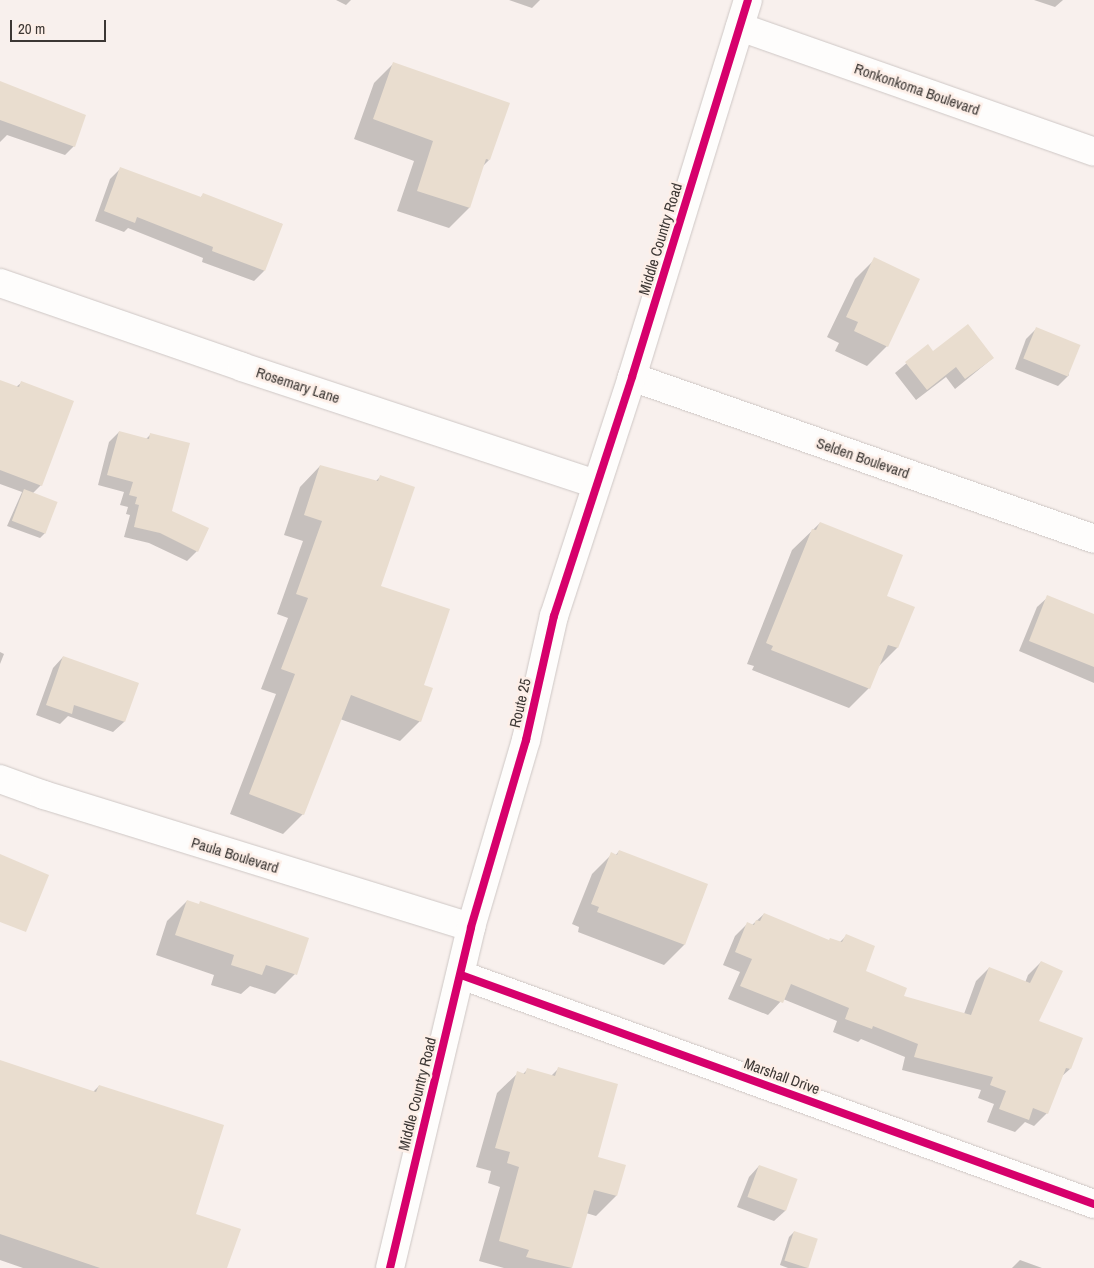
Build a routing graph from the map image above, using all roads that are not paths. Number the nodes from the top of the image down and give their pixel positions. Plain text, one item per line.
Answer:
1 (748, 0) edge
2 (740, 26) junction
3 (1094, 152) edge
4 (0, 283) edge
5 (632, 377) junction
6 (596, 484) junction
7 (1094, 539) edge
8 (0, 780) edge
9 (471, 927) junction
10 (461, 975) junction
11 (1094, 1204) edge
12 (390, 1268) edge

1 - 2 street, Middle Country Road
2 - 3 street, Ronkonkoma Boulevard
2 - 5 street, Middle Country Road
4 - 6 street, Rosemary Lane
5 - 6 street, Middle Country Road
5 - 7 street, Selden Boulevard
6 - 9 street, Route 25
8 - 9 street, Paula Boulevard
9 - 10 street, Middle Country Road
10 - 11 street, Marshall Drive
10 - 12 street, Middle Country Road

